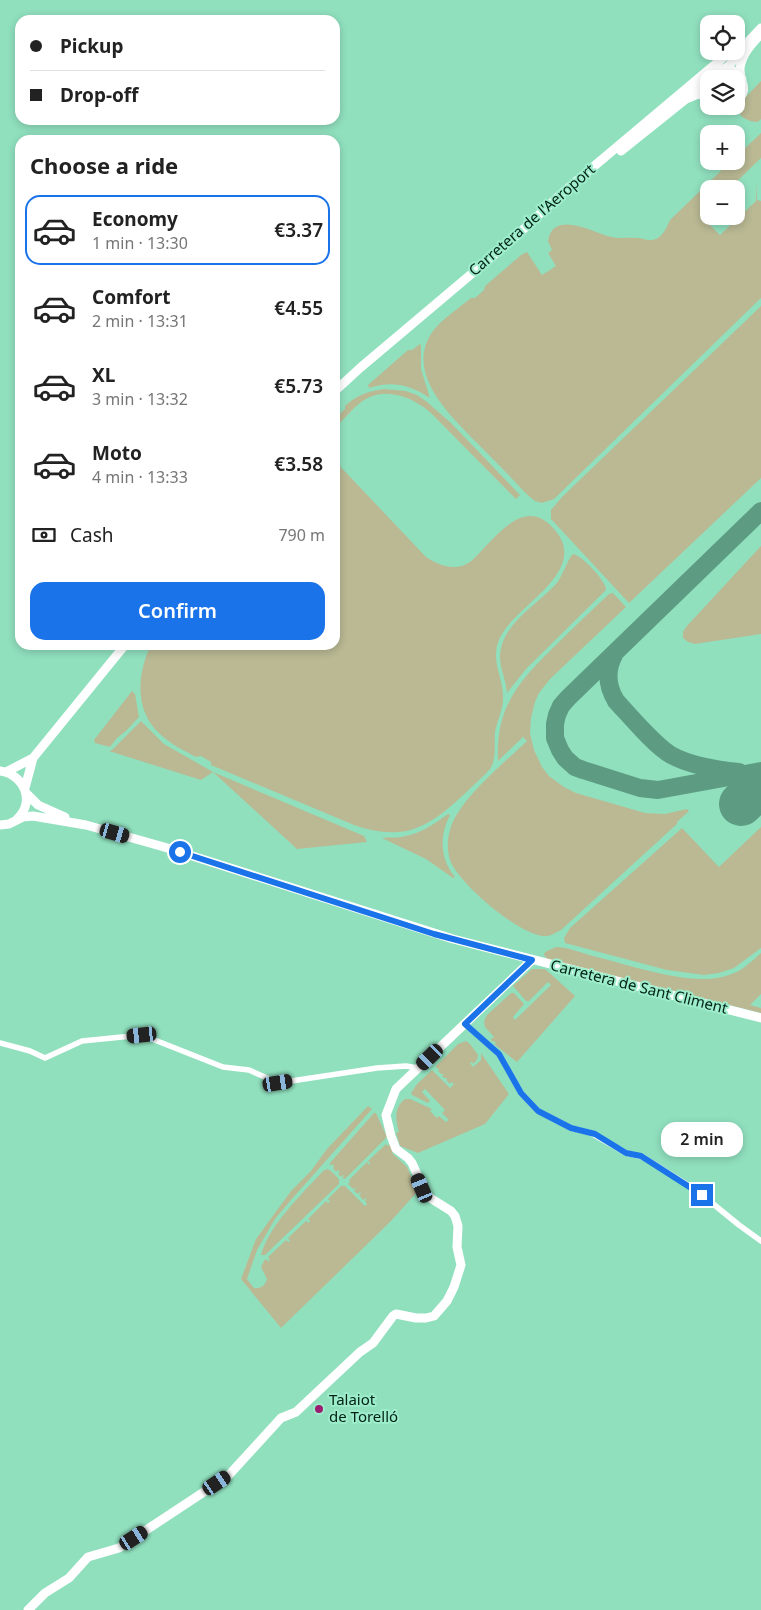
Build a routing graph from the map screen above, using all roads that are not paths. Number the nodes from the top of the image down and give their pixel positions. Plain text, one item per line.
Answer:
1 (761, 27) edge
2 (761, 34) edge
3 (745, 40) edge
4 (720, 60) edge
5 (722, 70) edge
6 (740, 70) edge
7 (700, 87) edge
8 (700, 94) edge
9 (634, 132) junction
10 (514, 238) junction
11 (340, 387) edge
12 (121, 650) edge
13 (33, 758) junction
14 (3, 772) edge
15 (25, 791) junction
16 (14, 821) junction
17 (0, 825) edge
18 (86, 825) junction
19 (532, 960) junction
20 (761, 1018) edge
21 (465, 1024) junction
22 (0, 1043) edge
23 (418, 1068) junction
24 (761, 1240) edge
25 (28, 1610) edge

1 - 3 main road
1 - 5 main road
2 - 6 main road
4 - 9 main road, Carretera de l'Aeroport
7 - 9 main road
8 - 10 main road
9 - 10 main road, Carretera de l'Aeroport
10 - 11 main road, Carretera de l'Aeroport
12 - 13 main road
13 - 14 main road
13 - 15 main road
14 - 15 main road
15 - 16 main road
15 - 18 main road
16 - 17 main road
16 - 18 main road
18 - 19 main road, Carretera de Sant Climent
19 - 20 main road, Carretera de Sant Climent
19 - 21 main road
21 - 23 main road
21 - 24 street
22 - 23 street
23 - 25 main road

